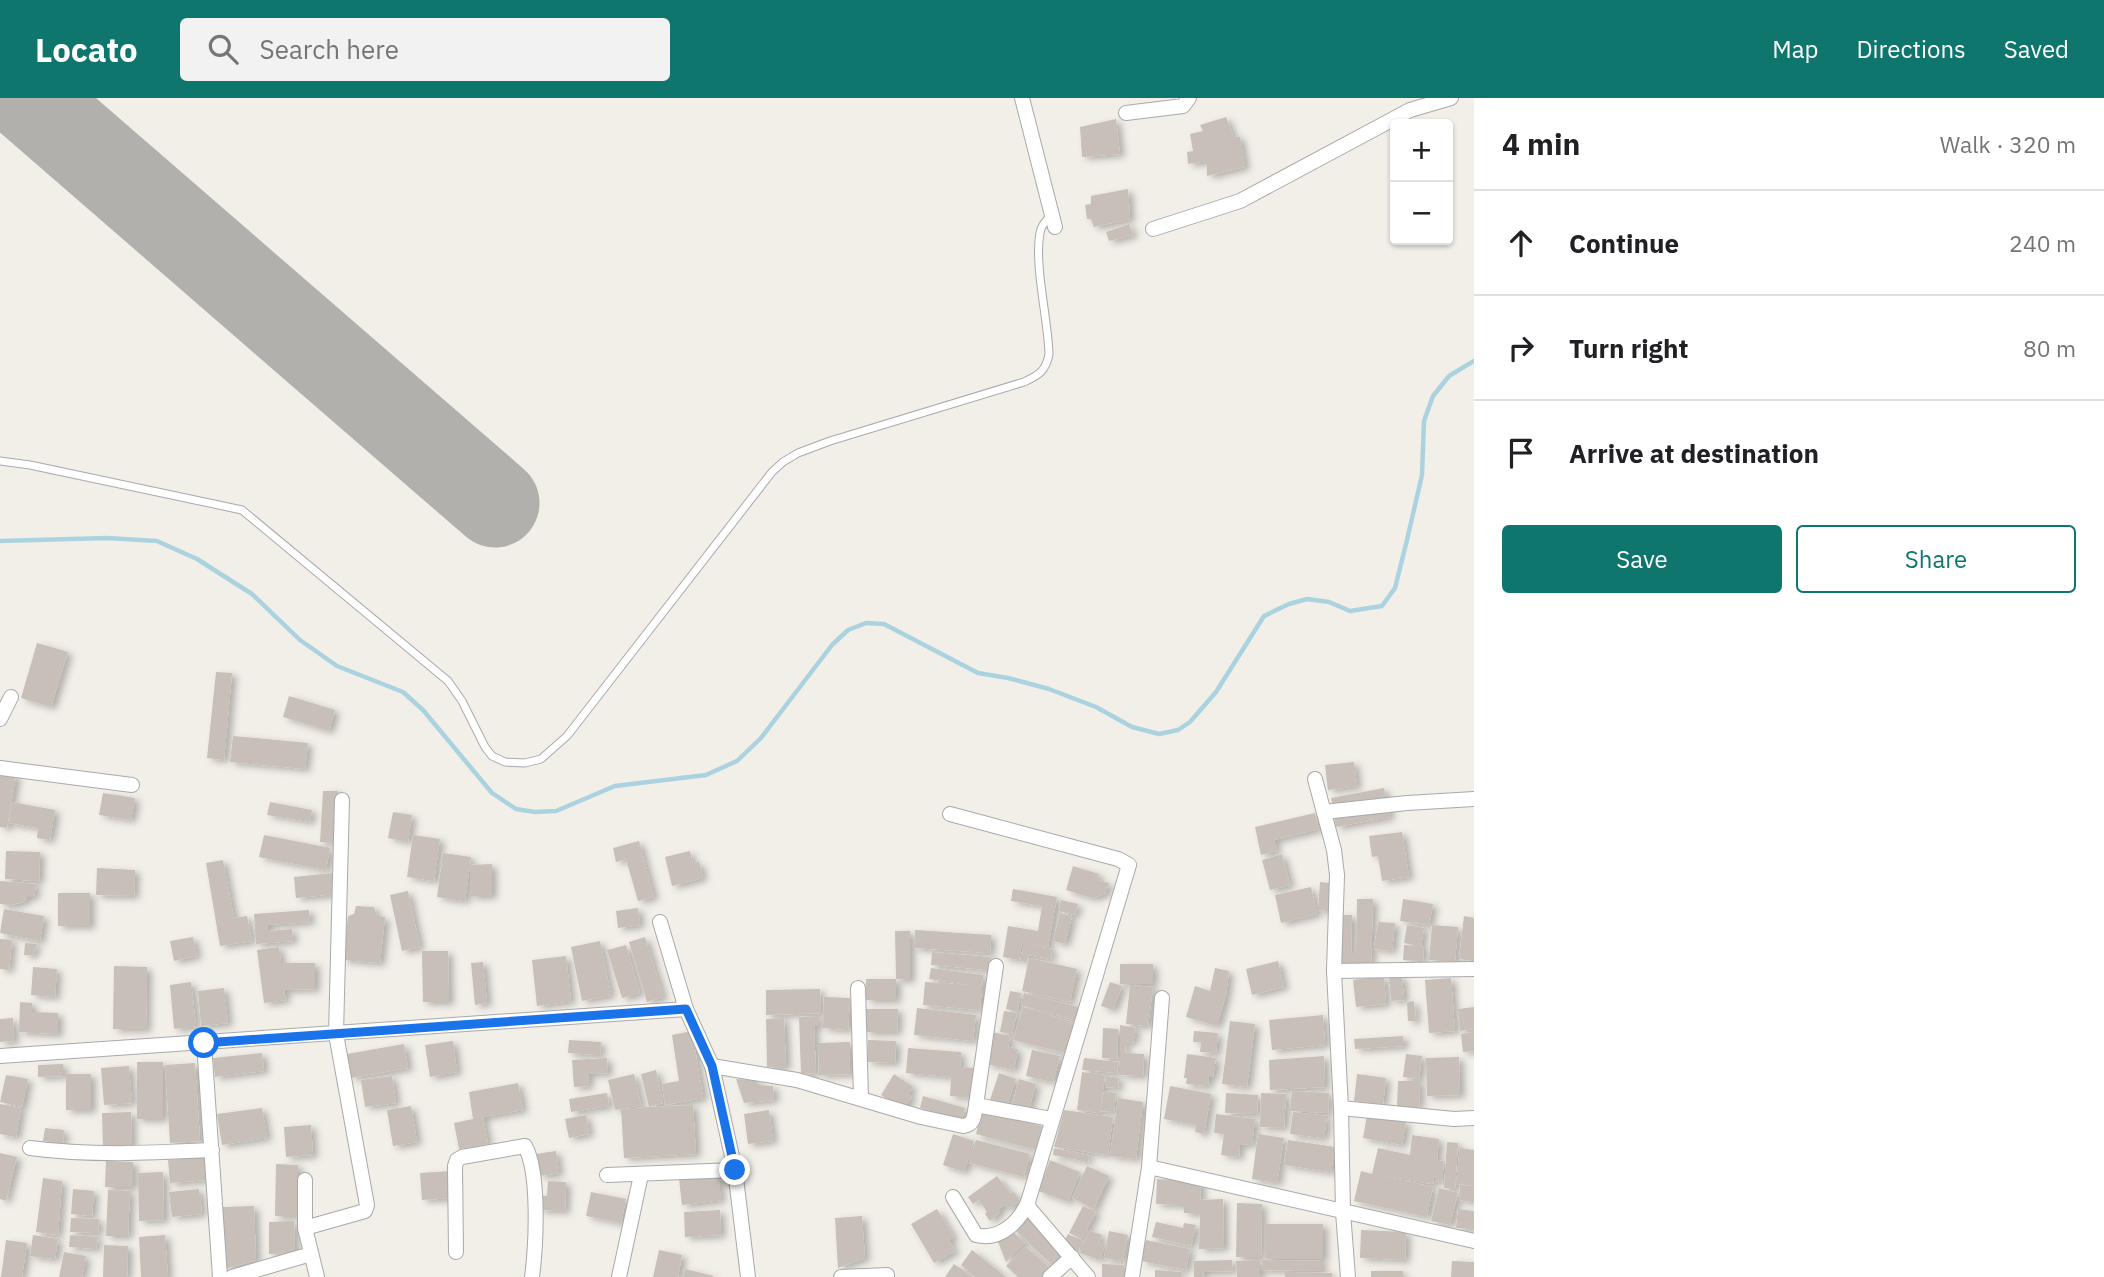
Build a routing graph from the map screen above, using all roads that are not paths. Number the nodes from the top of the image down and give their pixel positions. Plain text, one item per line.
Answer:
1 (1021, 98) edge
2 (1189, 98) edge
3 (1451, 98) edge
4 (1126, 113) dead end
5 (1053, 221) joint
6 (1153, 229) dead end
7 (0, 461) edge
8 (11, 697) dead end
9 (0, 719) edge
10 (0, 768) edge
11 (1315, 779) dead end
12 (132, 785) dead end
13 (1474, 799) edge
14 (342, 800) dead end
15 (1324, 812) junction
16 (950, 814) dead end
17 (660, 922) dead end
18 (996, 966) dead end
19 (1474, 969) edge
20 (1334, 971) junction
21 (858, 988) dead end
22 (1162, 998) dead end
23 (686, 1009) junction
24 (337, 1034) junction
25 (204, 1043) junction
26 (0, 1056) edge
27 (712, 1066) junction
28 (861, 1098) junction
29 (976, 1105) junction
30 (1341, 1108) junction
31 (1474, 1118) edge
32 (1051, 1119) junction
33 (30, 1148) dead end
34 (212, 1150) junction
35 (1149, 1167) junction
36 (735, 1170) junction
37 (607, 1175) dead end
38 (641, 1175) junction
39 (305, 1180) dead end
40 (953, 1197) dead end
41 (1028, 1202) junction
42 (1343, 1212) junction
43 (305, 1228) junction
44 (1474, 1241) edge
45 (456, 1252) dead end
46 (311, 1254) junction
47 (1072, 1257) junction
48 (887, 1275) dead end
49 (220, 1277) edge
50 (232, 1277) edge
51 (317, 1277) edge
52 (532, 1277) edge
53 (619, 1277) edge
54 (748, 1277) edge
55 (841, 1277) edge
56 (1051, 1277) edge
57 (1088, 1277) edge
58 (1132, 1277) edge
59 (1348, 1277) edge

1 - 5 street
2 - 4 street
3 - 6 street
5 - 7 lane
8 - 9 street
10 - 12 street
11 - 15 street
13 - 15 street
14 - 24 street
15 - 20 street
16 - 32 street
17 - 23 street
18 - 29 street
19 - 20 street
20 - 30 street
21 - 28 street
22 - 35 street
23 - 24 street
23 - 27 street
24 - 25 street
24 - 43 street
25 - 26 street
25 - 34 street
27 - 28 street
27 - 36 street
28 - 29 street
29 - 32 street
30 - 31 street
30 - 42 street
32 - 41 street
33 - 34 street
34 - 49 street
35 - 42 street
35 - 58 street
36 - 38 street
36 - 54 street
37 - 38 street
38 - 53 street
39 - 43 street
40 - 41 street
41 - 47 street
42 - 44 street
42 - 59 street
43 - 46 street
45 - 52 street
46 - 50 street
46 - 51 street
47 - 56 street
47 - 57 street
48 - 55 street

